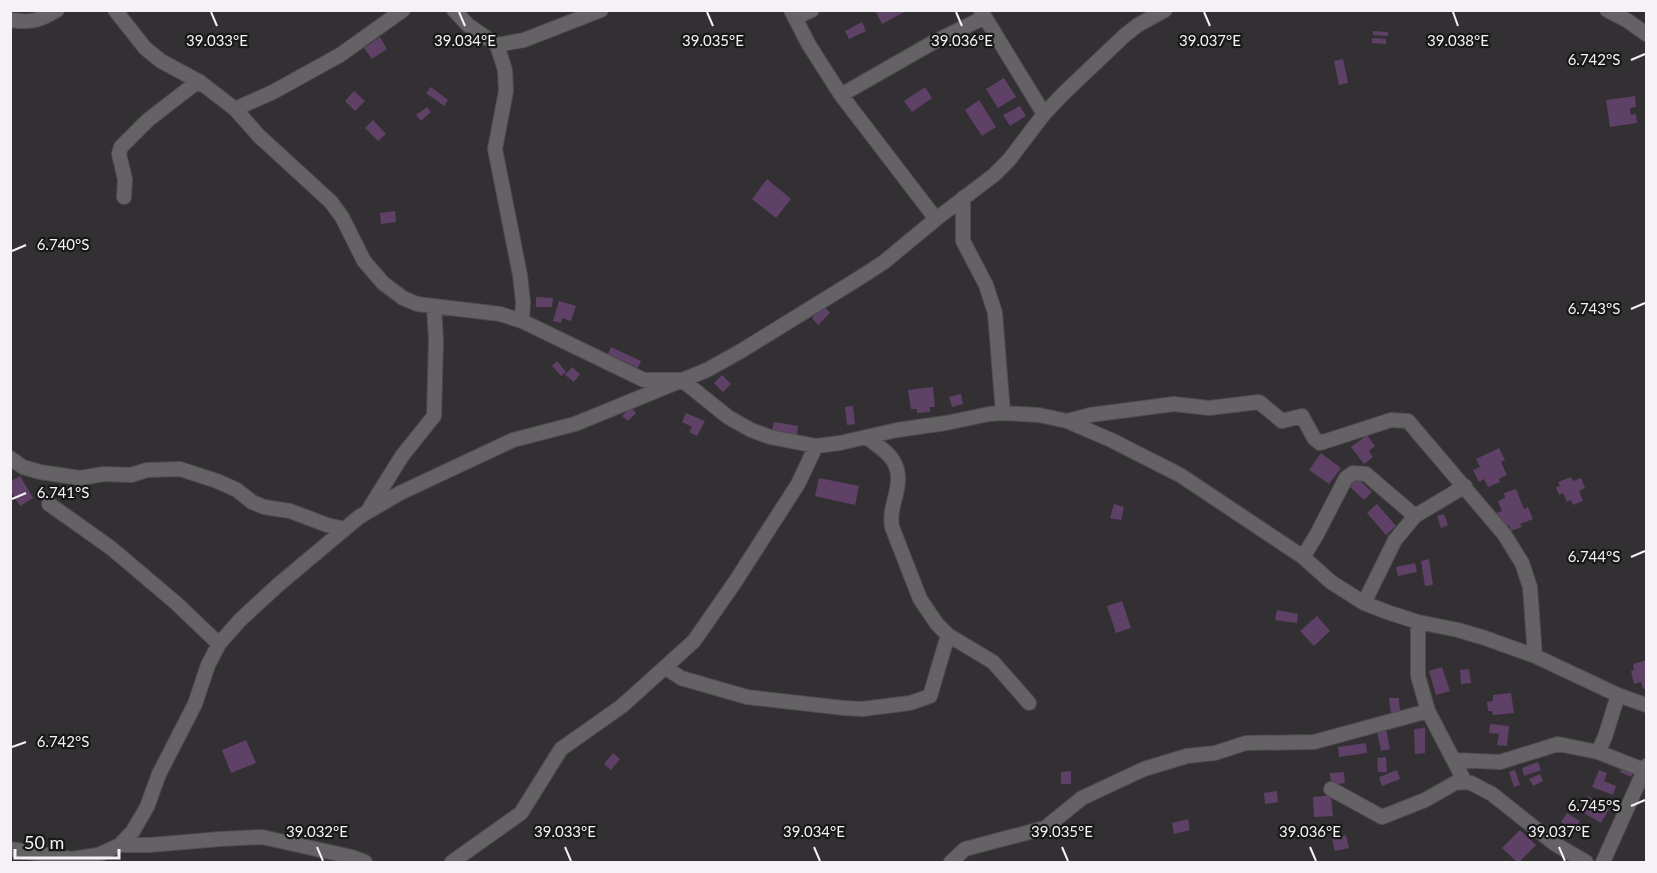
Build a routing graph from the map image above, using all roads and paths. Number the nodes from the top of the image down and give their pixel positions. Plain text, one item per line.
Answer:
1 (57, 10) edge
2 (115, 10) edge
3 (403, 10) edge
4 (454, 10) edge
5 (601, 10) edge
6 (812, 10) edge
7 (1165, 10) edge
8 (1607, 10) edge
9 (793, 14) edge
10 (983, 14) edge
11 (10, 20) edge
12 (1647, 34) edge
13 (497, 45) junction
14 (200, 82) junction
15 (841, 95) junction
16 (236, 109) junction
17 (1044, 114) junction
18 (124, 197) dead end
19 (963, 198) junction
20 (936, 219) junction
21 (434, 306) junction
22 (522, 321) junction
23 (682, 380) junction
24 (1003, 413) junction
25 (1067, 421) junction
26 (866, 437) junction
27 (816, 446) junction
28 (10, 458) edge
29 (1465, 486) junction
30 (50, 504) dead end
31 (368, 511) junction
32 (1415, 516) junction
33 (345, 529) junction
34 (1303, 557) junction
35 (1364, 603) junction
36 (1418, 622) junction
37 (948, 634) junction
38 (219, 644) junction
39 (1535, 656) junction
40 (665, 667) junction
41 (1618, 695) junction
42 (1029, 704) dead end
43 (1647, 705) edge
44 (1428, 711) junction
45 (1598, 752) junction
46 (1454, 760) junction
47 (1645, 768) edge
48 (1465, 782) junction
49 (1331, 789) dead end
50 (120, 845) junction
51 (10, 849) edge
52 (365, 862) edge
53 (452, 862) edge
54 (951, 862) edge
55 (1586, 862) edge
56 (1603, 862) edge

1 - 11 street
2 - 14 street
3 - 16 street
4 - 13 street
5 - 13 street
6 - 9 street
7 - 17 street
8 - 12 street
9 - 15 street
10 - 15 street
10 - 17 street
13 - 22 street
14 - 16 street
14 - 18 street
15 - 20 street
16 - 21 street
17 - 19 street
19 - 20 street
19 - 24 street
20 - 23 street
21 - 22 street
21 - 31 street
22 - 23 street
23 - 27 street
23 - 31 street
24 - 25 street
24 - 26 street
25 - 29 street
25 - 34 street
26 - 27 street
26 - 37 street
27 - 40 street
28 - 33 street
29 - 32 street
29 - 39 street
30 - 38 street
31 - 33 street
32 - 34 street
32 - 35 street
33 - 38 street
34 - 35 street
35 - 36 street
36 - 39 street
36 - 44 street
37 - 40 street
37 - 42 street
38 - 50 street
39 - 41 street
40 - 53 street
41 - 43 street
41 - 45 street
44 - 46 street
44 - 54 street
45 - 46 street
45 - 47 street
46 - 48 street
47 - 56 street
48 - 49 street
48 - 55 street
50 - 51 street
50 - 52 street

